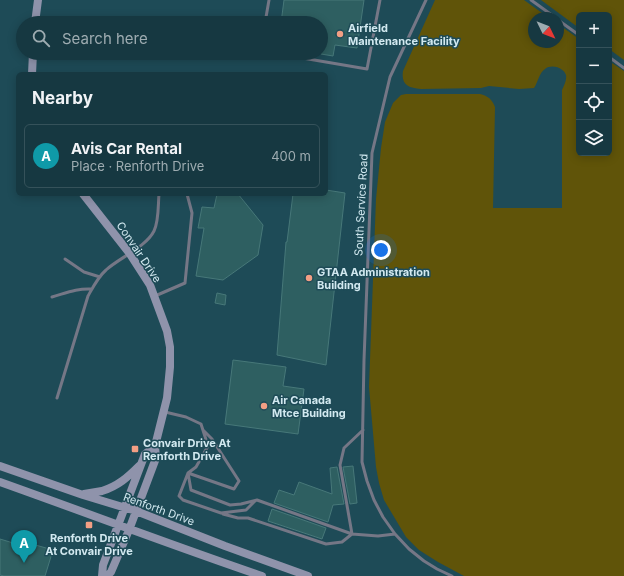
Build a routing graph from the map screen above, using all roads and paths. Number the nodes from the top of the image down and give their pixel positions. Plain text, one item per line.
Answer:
1 (38, 0) edge
2 (269, 0) edge
3 (380, 0) edge
4 (426, 0) edge
5 (531, 0) edge
6 (547, 12) edge
7 (36, 16) edge
8 (266, 16) edge
9 (564, 24) edge
10 (576, 33) edge
11 (612, 59) edge
12 (33, 60) edge
13 (314, 60) edge
14 (624, 68) edge
15 (32, 72) edge
16 (85, 196) edge
17 (159, 196) edge
18 (187, 196) edge
19 (130, 254) junction
20 (65, 259) dead end
21 (100, 278) junction
22 (92, 289) junction
23 (155, 296) junction
24 (52, 297) dead end
25 (58, 398) dead end
26 (164, 411) junction
27 (203, 430) junction
28 (363, 430) junction
29 (155, 446) junction
30 (141, 463) junction
31 (0, 466) edge
32 (188, 473) junction
33 (0, 482) edge
34 (83, 495) junction
35 (257, 500) junction
36 (124, 507) junction
37 (136, 511) junction
38 (221, 513) junction
39 (118, 524) junction
40 (130, 530) junction
41 (352, 534) junction
42 (395, 534) junction
43 (102, 576) edge
44 (107, 576) edge
45 (262, 576) edge
46 (308, 576) edge
47 (452, 576) edge

1 - 7 main road
2 - 8 lane
3 - 13 lane
4 - 28 lane, South Service Road
5 - 6 lane
9 - 10 lane
11 - 14 lane
12 - 15 main road
16 - 19 main road, Convair Drive
17 - 19 lane
18 - 23 lane
19 - 21 lane
19 - 23 main road, Convair Drive
20 - 21 lane
21 - 22 lane
22 - 24 lane
22 - 25 lane
23 - 26 main road, Convair Drive
26 - 27 lane
26 - 29 main road, Convair Drive
27 - 32 lane
27 - 32 lane
28 - 41 lane
28 - 42 lane, South Service Road
29 - 30 main road, Convair Drive
29 - 37 main road, Convair Drive
30 - 34 main road
30 - 36 main road, Convair Drive
31 - 34 main road, Renforth Drive
32 - 35 lane
32 - 38 lane
33 - 39 main road
34 - 36 main road, Renforth Drive
35 - 38 lane
35 - 41 lane
36 - 37 main road, Renforth Drive
36 - 39 main road, Convair Drive
37 - 40 main road, Convair Drive
37 - 46 main road, Renforth Drive
38 - 41 lane
39 - 40 main road
39 - 43 main road, Convair Drive
40 - 44 main road, Convair Drive
40 - 45 main road
41 - 42 lane
42 - 47 lane, South Service Road

